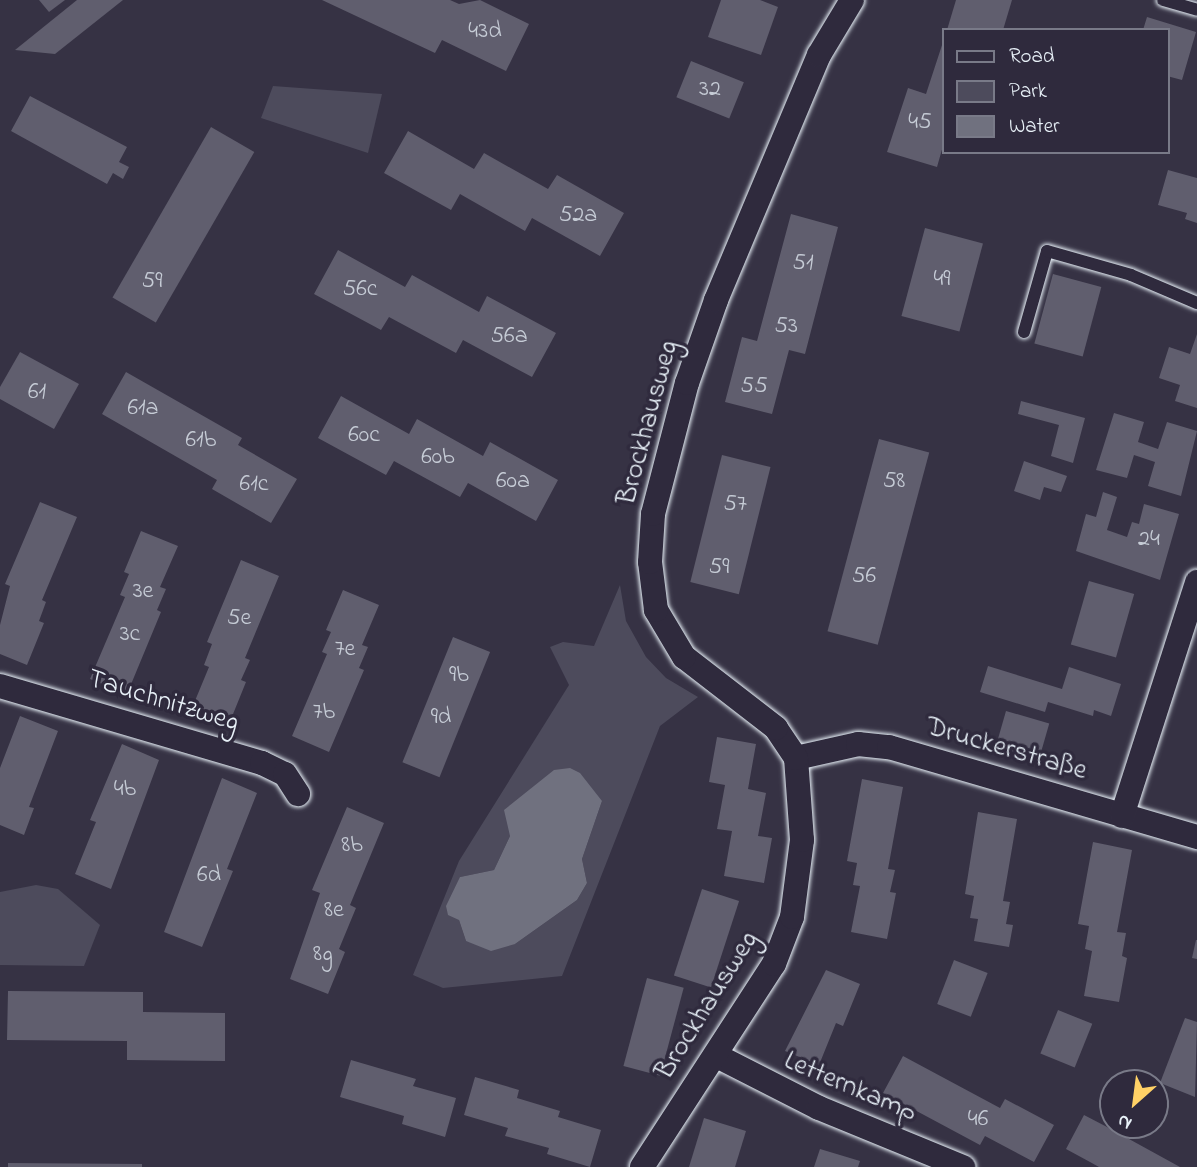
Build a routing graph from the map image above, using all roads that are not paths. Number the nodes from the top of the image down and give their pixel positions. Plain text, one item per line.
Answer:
1 (852, 0) edge
2 (1163, 0) edge
3 (1197, 10) edge
4 (1197, 303) edge
5 (1024, 332) dead end
6 (1197, 583) edge
7 (0, 686) edge
8 (796, 758) junction
9 (298, 794) dead end
10 (1122, 816) junction
11 (1197, 836) edge
12 (718, 1056) junction
13 (642, 1167) edge
14 (963, 1167) edge

1 - 8 street, Brockhausweg
2 - 3 lane
4 - 5 lane
6 - 10 street
7 - 9 street, Tauchnitzweg
8 - 10 street, Druckerstraße
8 - 12 street, Brockhausweg
10 - 11 street, Druckerstraße
12 - 13 street, Brockhausweg
12 - 14 street, Letternkamp

